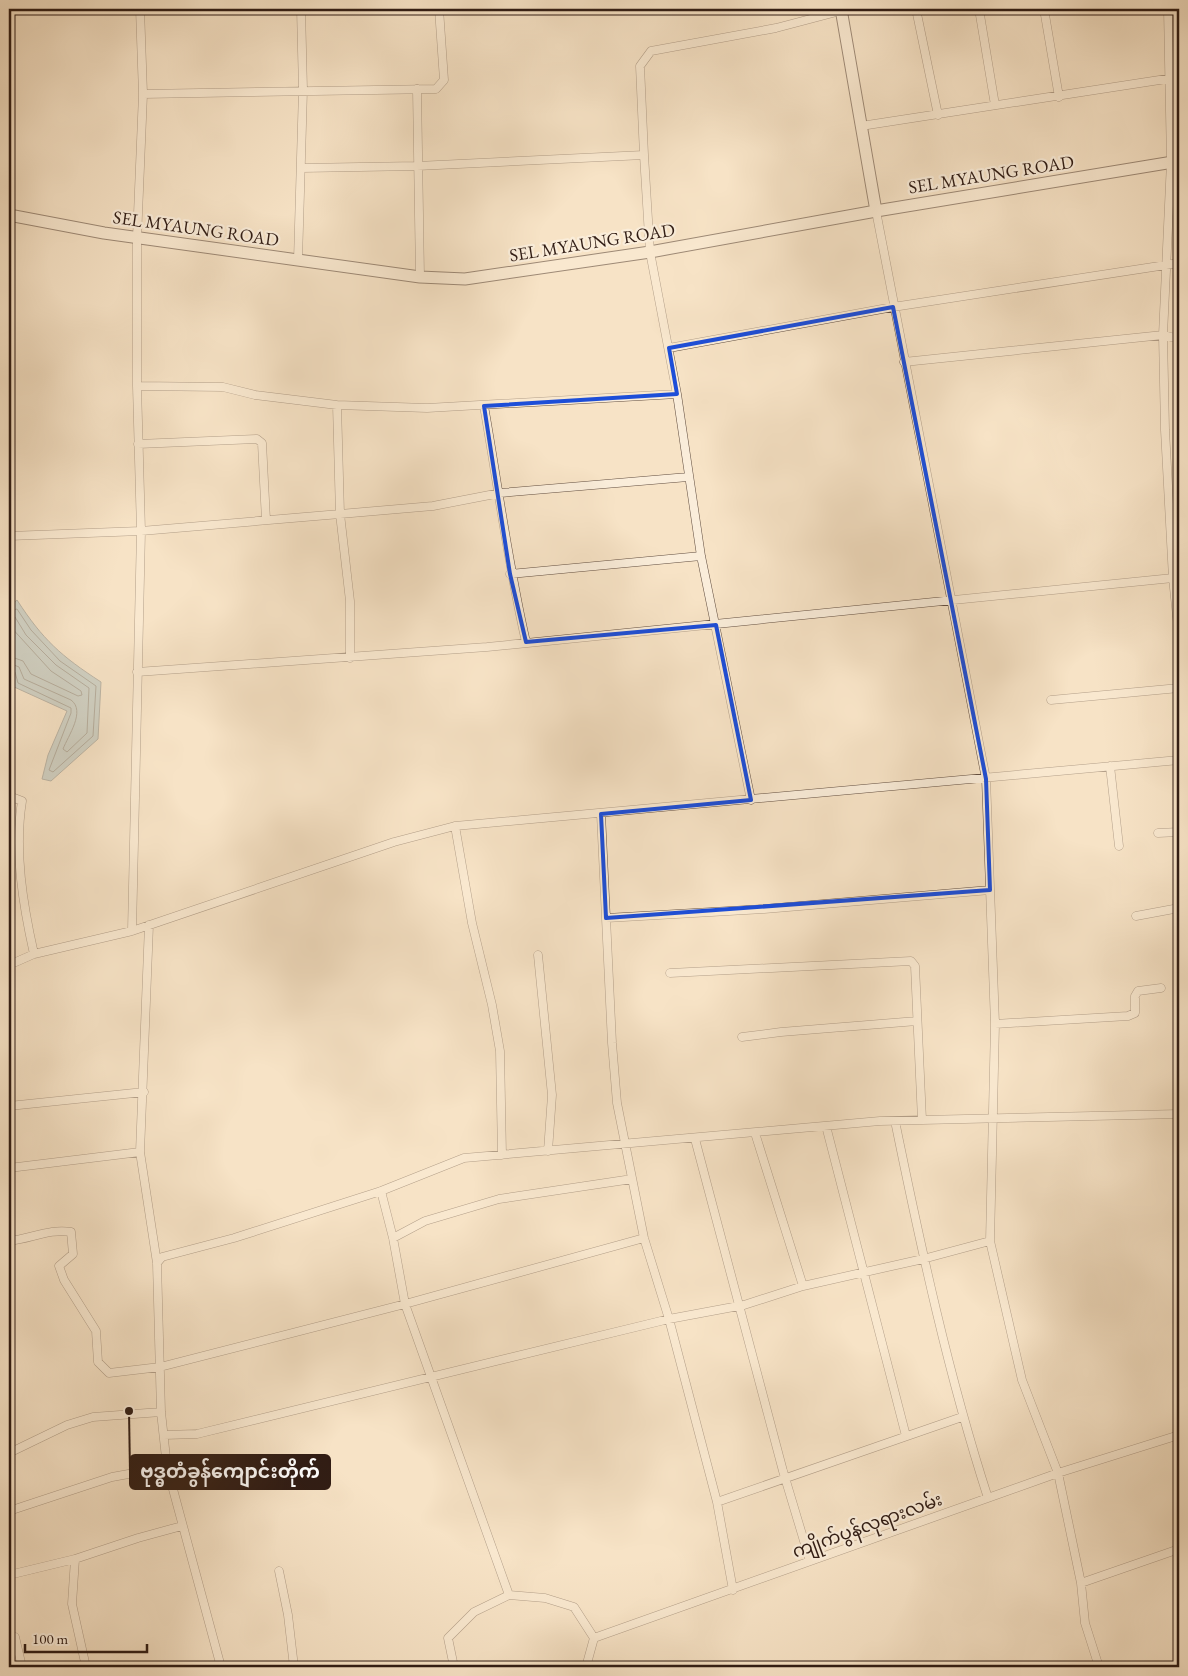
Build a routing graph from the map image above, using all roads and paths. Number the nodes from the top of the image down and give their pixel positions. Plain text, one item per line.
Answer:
1 (140, 9) edge
2 (301, 9) edge
3 (439, 9) edge
4 (844, 9) edge
5 (916, 9) edge
6 (979, 9) edge
7 (1044, 9) edge
8 (1168, 9) edge
9 (1175, 77) edge
10 (417, 89) junction
11 (303, 90) junction
12 (143, 94) junction
13 (1059, 97) junction
14 (996, 105) junction
15 (938, 115) junction
16 (861, 126) junction
17 (644, 156) junction
18 (1175, 162) edge
19 (417, 166) junction
20 (302, 168) junction
21 (876, 211) junction
22 (9, 215) edge
23 (137, 238) junction
24 (650, 252) junction
25 (298, 260) junction
26 (1179, 262) edge
27 (1167, 264) junction
28 (420, 276) junction
29 (892, 307) junction
30 (1163, 335) junction
31 (1179, 339) edge
32 (668, 348) junction
33 (904, 362) junction
34 (137, 386) junction
35 (677, 394) junction
36 (337, 405) junction
37 (484, 406) junction
38 (138, 444) junction
39 (688, 477) junction
40 (500, 493) junction
41 (340, 514) junction
42 (266, 520) junction
43 (141, 531) junction
44 (9, 536) edge
45 (700, 556) junction
46 (510, 574) junction
47 (1173, 578) junction
48 (951, 600) junction
49 (716, 625) junction
50 (1179, 636) edge
51 (526, 642) junction
52 (350, 658) junction
53 (137, 672) junction
54 (1179, 688) edge
55 (1051, 700) dead end
56 (1179, 760) edge
57 (1110, 766) junction
58 (986, 779) junction
59 (9, 796) edge
60 (751, 800) junction
61 (601, 814) junction
62 (455, 826) junction
63 (1179, 832) edge
64 (1158, 833) dead end
65 (1119, 846) dead end
66 (990, 890) junction
67 (1179, 908) edge
68 (1136, 916) dead end
69 (606, 918) junction
70 (149, 925) junction
71 (132, 932) junction
72 (34, 954) junction
73 (538, 955) dead end
74 (9, 965) edge
75 (670, 974) dead end
76 (1161, 988) dead end
77 (917, 1021) junction
78 (995, 1024) junction
79 (742, 1037) dead end
80 (144, 1092) junction
81 (9, 1106) edge
82 (1179, 1114) edge
83 (994, 1118) junction
84 (922, 1120) junction
85 (895, 1121) junction
86 (826, 1126) junction
87 (755, 1133) junction
88 (695, 1139) junction
89 (626, 1145) junction
90 (548, 1151) junction
91 (140, 1152) junction
92 (502, 1154) junction
93 (9, 1168) edge
94 (632, 1179) junction
95 (381, 1191) junction
96 (393, 1238) junction
97 (644, 1238) junction
98 (9, 1241) edge
99 (990, 1241) junction
100 (923, 1259) junction
101 (157, 1263) junction
102 (862, 1273) junction
103 (803, 1286) junction
104 (405, 1304) junction
105 (739, 1306) junction
106 (669, 1319) junction
107 (160, 1366) junction
108 (430, 1378) junction
109 (160, 1412) junction
110 (962, 1417) junction
111 (164, 1435) junction
112 (1179, 1435) edge
113 (906, 1436) junction
114 (9, 1452) edge
115 (168, 1467) junction
116 (1058, 1473) junction
117 (786, 1478) junction
118 (988, 1498) junction
119 (717, 1502) junction
120 (9, 1511) edge
121 (182, 1526) junction
122 (1179, 1549) edge
123 (75, 1559) junction
124 (810, 1561) junction
125 (279, 1572) dead end
126 (9, 1575) edge
127 (1080, 1583) junction
128 (733, 1590) junction
129 (509, 1595) junction
130 (15, 1636) dead end
131 (594, 1638) junction
132 (22, 1667) edge
133 (86, 1667) edge
134 (221, 1667) edge
135 (294, 1667) edge
136 (454, 1667) edge
137 (586, 1667) edge
138 (1099, 1667) edge

1 - 12 street
2 - 11 street
3 - 10 street
4 - 16 main road
4 - 17 street
5 - 15 street
6 - 14 street
7 - 13 street
8 - 9 street
9 - 13 street
9 - 18 street
10 - 11 street
10 - 19 street
11 - 12 street
11 - 20 street
12 - 23 street
13 - 14 street
14 - 15 street
15 - 16 street
16 - 21 main road
17 - 19 street
17 - 24 street
18 - 21 main road, SEL MYAUNG ROAD
18 - 27 street
19 - 20 street
19 - 28 street
20 - 25 street
21 - 24 main road, SEL MYAUNG ROAD
21 - 29 street
22 - 23 main road, SEL MYAUNG ROAD
23 - 25 main road, SEL MYAUNG ROAD
23 - 34 street
24 - 28 main road, SEL MYAUNG ROAD
24 - 32 street
25 - 28 main road, SEL MYAUNG ROAD
26 - 27 street
27 - 29 street
27 - 30 street
29 - 32 street
29 - 33 street
30 - 31 street
30 - 33 street
30 - 47 street
32 - 35 street
33 - 48 street
34 - 36 street
34 - 38 street
35 - 37 street
35 - 39 street
36 - 37 street
36 - 41 street
37 - 40 street
38 - 42 street
38 - 43 street
39 - 40 street
39 - 45 street
40 - 41 street
40 - 46 street
41 - 42 street
41 - 52 street
42 - 43 street
43 - 44 street
43 - 53 street
45 - 46 street
45 - 49 street
46 - 51 street
47 - 48 street
47 - 50 street
48 - 49 street
48 - 58 street
49 - 51 street
49 - 60 street
51 - 52 street
52 - 53 street
53 - 71 street
54 - 55 street
56 - 57 street
57 - 58 street
57 - 65 street
58 - 60 street
58 - 66 street
59 - 72 street
60 - 61 street
61 - 62 street
61 - 69 street
62 - 70 street
62 - 92 street
63 - 64 street
66 - 69 street
66 - 78 street
67 - 68 street
69 - 89 street
70 - 71 street
70 - 80 street
71 - 72 street
72 - 74 street
73 - 90 street
75 - 77 street
76 - 78 street
77 - 79 street
77 - 84 street
78 - 83 street
80 - 81 street
80 - 91 street
82 - 83 street
83 - 84 street
83 - 99 street
84 - 85 street
85 - 86 street
85 - 100 street
86 - 87 street
86 - 102 street
87 - 88 street
87 - 103 street
88 - 89 street
88 - 105 street
89 - 90 street
89 - 94 street
90 - 92 street
91 - 93 street
91 - 101 street
92 - 95 street
94 - 96 street
94 - 97 street
95 - 96 street
95 - 101 street
96 - 104 street
97 - 104 street
97 - 106 street
98 - 107 street
99 - 100 street
99 - 116 street
100 - 102 street
100 - 110 street
101 - 107 street
102 - 103 street
102 - 113 street
103 - 105 street
104 - 107 street
104 - 108 street
105 - 106 street
105 - 117 street
106 - 108 street
106 - 119 street
107 - 109 street
108 - 111 street
108 - 129 street
109 - 111 street
109 - 114 street
110 - 113 street
110 - 118 street
111 - 115 street
112 - 116 street, ကျိုက်ပွန်လုရားလမ်း
113 - 117 street
115 - 120 street
115 - 121 street
116 - 118 street, ကျိုက်ပွန်လုရားလမ်း
116 - 127 street
117 - 119 street
117 - 124 street
118 - 124 street, ကျိုက်ပွန်လုရားလမ်း
119 - 128 street
121 - 123 street
121 - 134 street
122 - 127 street
123 - 126 street
123 - 133 street
124 - 128 street, ကျိုက်ပွန်လုရားလမ်း
125 - 135 street
127 - 138 street
128 - 131 street, ကျိုက်ပွန်လုရားလမ်း
129 - 131 street
129 - 136 street
130 - 132 street
131 - 137 street

